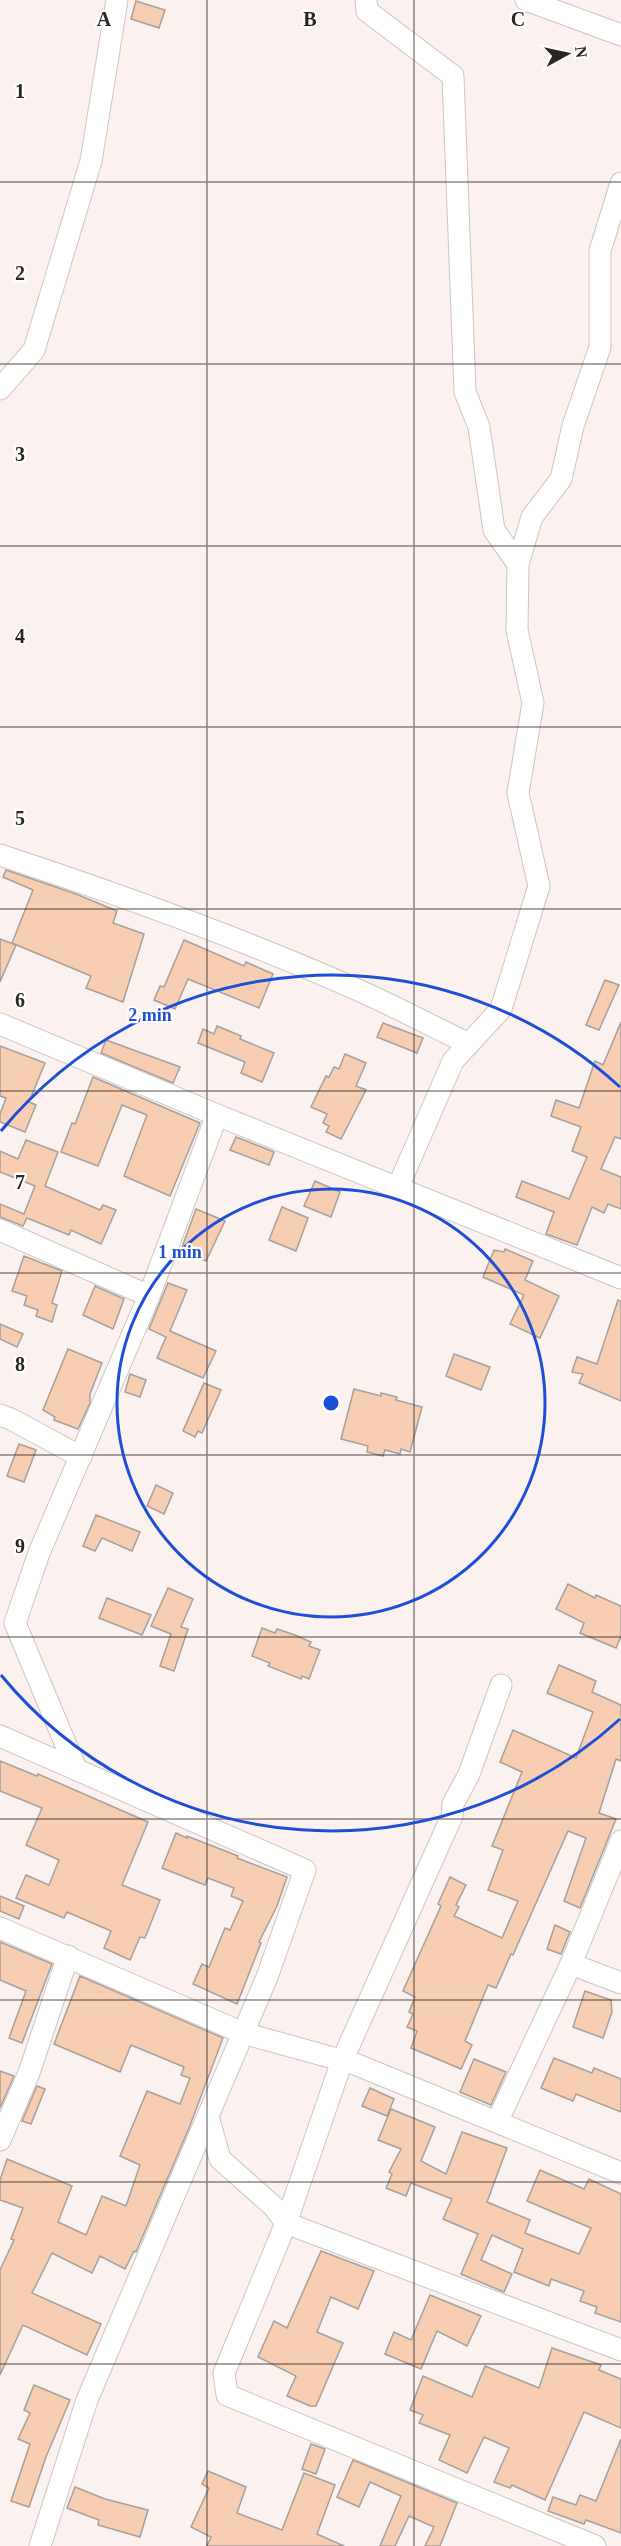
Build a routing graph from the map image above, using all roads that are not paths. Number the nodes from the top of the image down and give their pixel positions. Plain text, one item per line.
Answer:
1 (117, 0) edge
2 (366, 0) edge
3 (526, 0) edge
4 (621, 35) edge
5 (621, 183) edge
6 (616, 217) edge
7 (0, 389) edge
8 (518, 564) junction
9 (0, 855) edge
10 (0, 1024) edge
11 (469, 1044) junction
12 (217, 1115) junction
13 (398, 1187) junction
14 (0, 1230) edge
15 (621, 1278) edge
16 (149, 1296) junction
17 (0, 1415) edge
18 (81, 1457) junction
19 (501, 1684) dead end
20 (0, 1736) edge
21 (76, 1769) junction
22 (621, 1841) edge
23 (0, 1928) edge
24 (68, 1956) junction
25 (571, 1964) junction
26 (621, 1983) edge
27 (243, 2033) junction
28 (342, 2061) junction
29 (208, 2116) junction
30 (497, 2122) junction
31 (0, 2140) edge
32 (621, 2173) edge
33 (286, 2223) junction
34 (621, 2350) edge
35 (40, 2546) edge
36 (595, 2546) edge

1 - 7 street
2 - 8 street
3 - 4 street
5 - 6 street
6 - 8 street
8 - 11 street
9 - 11 street
10 - 12 street
11 - 13 street
12 - 13 street
12 - 16 street
13 - 15 street
14 - 16 street
16 - 18 street
17 - 18 street
18 - 21 street
19 - 28 street
20 - 21 street
21 - 27 street
22 - 25 street
23 - 24 street
24 - 27 street
24 - 31 street
25 - 26 street
25 - 30 street
27 - 28 street
27 - 29 street
28 - 30 street
28 - 33 street
29 - 33 street
29 - 35 street
30 - 32 street
33 - 34 street
33 - 36 street

